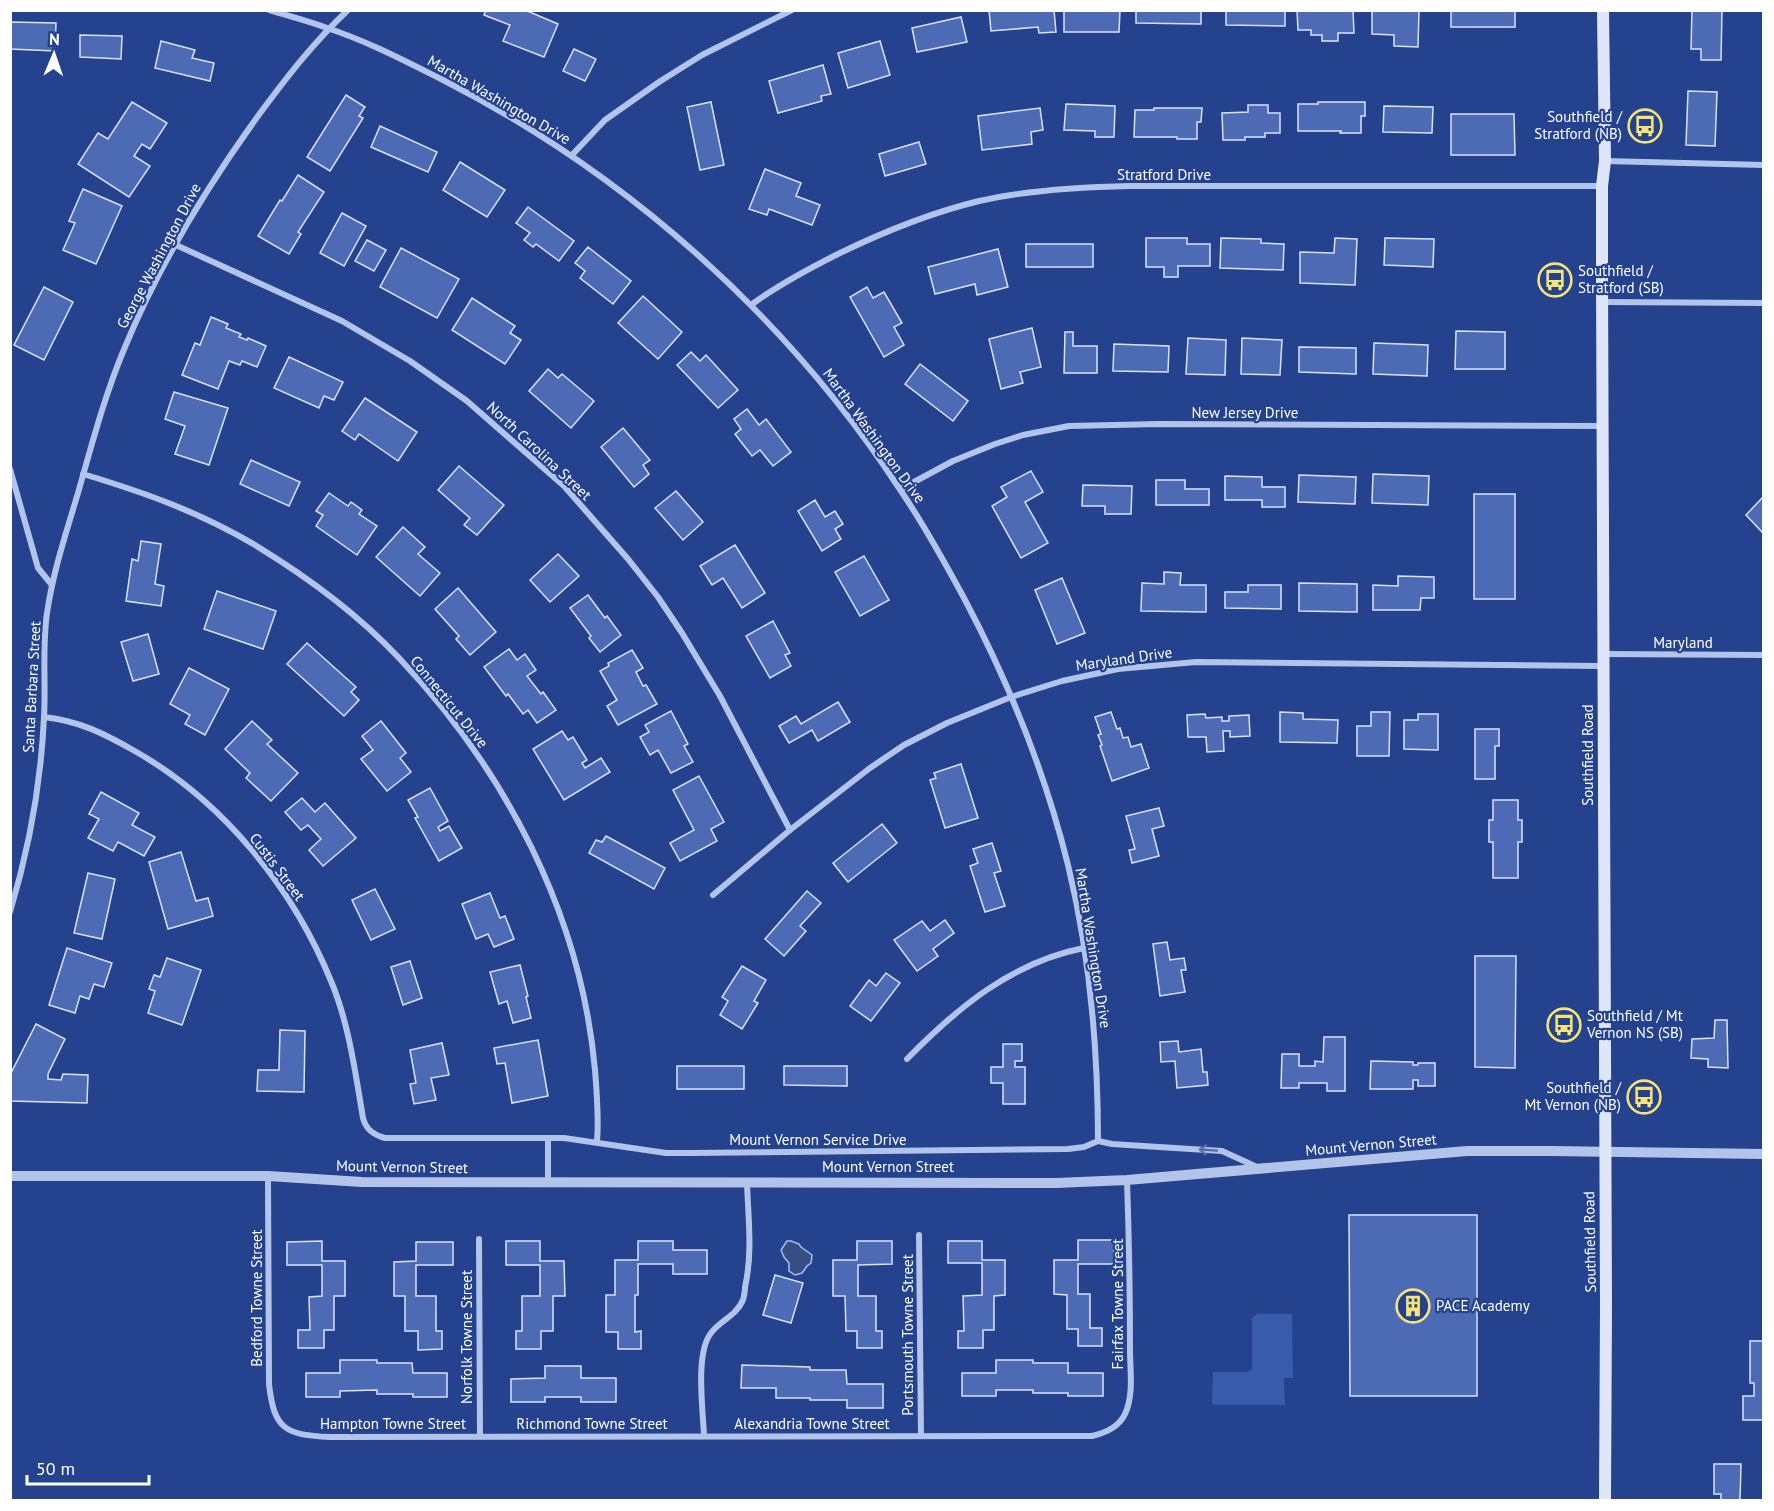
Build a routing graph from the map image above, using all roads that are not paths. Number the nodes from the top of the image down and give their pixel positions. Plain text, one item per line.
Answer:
1 (269, 10) edge
2 (348, 10) edge
3 (792, 10) edge
4 (1603, 10) edge
5 (328, 28) junction
6 (572, 155) junction
7 (1605, 161) junction
8 (1764, 165) edge
9 (1602, 186) junction
10 (176, 245) junction
11 (1602, 302) junction
12 (1764, 303) edge
13 (752, 305) junction
14 (1602, 426) junction
15 (10, 469) edge
16 (83, 474) junction
17 (901, 489) junction
18 (52, 585) junction
19 (1764, 655) edge
20 (1603, 660) junction
21 (1011, 698) junction
22 (44, 717) junction
23 (790, 830) junction
24 (713, 895) dead end
25 (10, 912) edge
26 (1084, 948) junction
27 (907, 1059) dead end
28 (371, 1132) joint
29 (548, 1138) junction
30 (1098, 1141) junction
31 (597, 1142) junction
32 (1605, 1152) junction
33 (1764, 1154) edge
34 (1262, 1169) junction
35 (10, 1176) edge
36 (268, 1176) junction
37 (1127, 1180) junction
38 (747, 1182) junction
39 (548, 1183) junction
40 (919, 1235) dead end
41 (479, 1239) dead end
42 (277, 1418) joint
43 (1117, 1425) joint
44 (480, 1436) junction
45 (704, 1436) junction
46 (921, 1436) junction
47 (1605, 1500) edge

1 - 5 street, Martha Washington Drive
2 - 5 street, George Washington Drive
3 - 6 street
4 - 7 main road, Southfield Road
5 - 6 street, Martha Washington Drive
5 - 10 street, George Washington Drive
6 - 13 street, Martha Washington Drive
7 - 8 street
7 - 9 main road, Southfield Road
9 - 11 main road, Southfield Road
9 - 13 street, Stratford Drive
10 - 16 street, George Washington Drive
10 - 23 street, North Carolina Street
11 - 12 street
11 - 14 main road, Southfield Road
13 - 17 street, Martha Washington Drive
14 - 17 street, New Jersey Drive
14 - 20 main road, Southfield Road
15 - 18 street
16 - 18 street, George Washington Drive
16 - 31 street, Connecticut Drive
17 - 21 street, Martha Washington Drive
18 - 22 street, Santa Barbara Street
19 - 20 street, Maryland
20 - 21 street, Maryland Drive
20 - 32 main road, Southfield Road
21 - 23 street, Maryland Drive
21 - 26 street, Martha Washington Drive
22 - 25 street, Santa Barbara Street
22 - 28 street, Custis Street
23 - 24 street, Maryland Drive
26 - 27 street
26 - 30 street, Martha Washington Drive
28 - 29 street, Mount Vernon Service Drive
29 - 31 street, Mount Vernon Service Drive
29 - 39 street
30 - 31 street, Mount Vernon Service Drive
34 -> 30 street, Mount Vernon Service Drive
32 - 33 street, Mount Vernon Street
32 - 34 street, Mount Vernon Street
32 - 47 main road, Southfield Road
34 - 37 street, Mount Vernon Street
35 - 36 street, Mount Vernon Street
36 - 39 street, Mount Vernon Street
36 - 42 street, Bedford Towne Street
37 - 38 street, Mount Vernon Street
37 - 43 street, Fairfax Towne Street
38 - 39 street, Mount Vernon Street
38 - 45 street
40 - 46 street, Portsmouth Towne Street
41 - 44 street, Norfolk Towne Street
42 - 44 street, Hampton Towne Street
43 - 46 street, Alexandria Towne Street
44 - 45 street, Richmond Towne Street
45 - 46 street, Alexandria Towne Street

